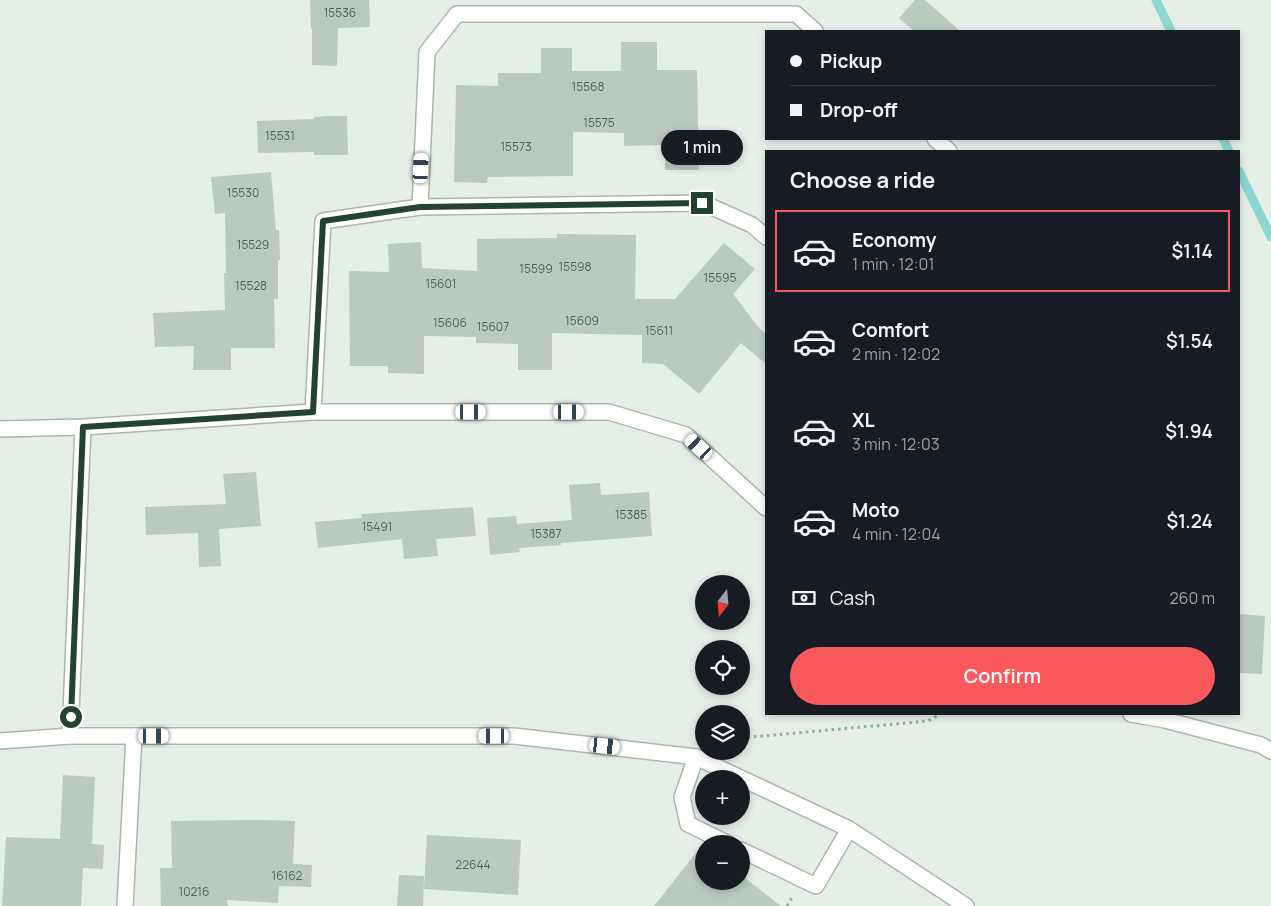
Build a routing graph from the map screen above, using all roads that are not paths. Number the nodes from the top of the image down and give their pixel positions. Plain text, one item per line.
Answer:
1 (814, 30) edge
2 (936, 140) edge
3 (948, 150) edge
4 (420, 207) junction
5 (765, 236) edge
6 (313, 412) junction
7 (83, 427) junction
8 (0, 429) edge
9 (765, 507) edge
10 (1142, 715) edge
11 (1165, 717) edge
12 (70, 736) junction
13 (134, 736) junction
14 (0, 740) edge
15 (1271, 751) edge
16 (695, 757) edge
17 (695, 760) edge
18 (702, 760) edge
19 (848, 829) junction
20 (711, 835) edge
21 (750, 854) edge
22 (125, 906) edge
23 (966, 906) edge

1 - 4 street
2 - 3 street
4 - 5 street
4 - 6 street
6 - 7 street
6 - 9 street
7 - 8 street
7 - 12 street
10 - 11 street
11 - 15 street
12 - 13 street
12 - 14 street
13 - 16 street
13 - 22 street
17 - 20 street
18 - 19 street
19 - 21 street
19 - 23 street

